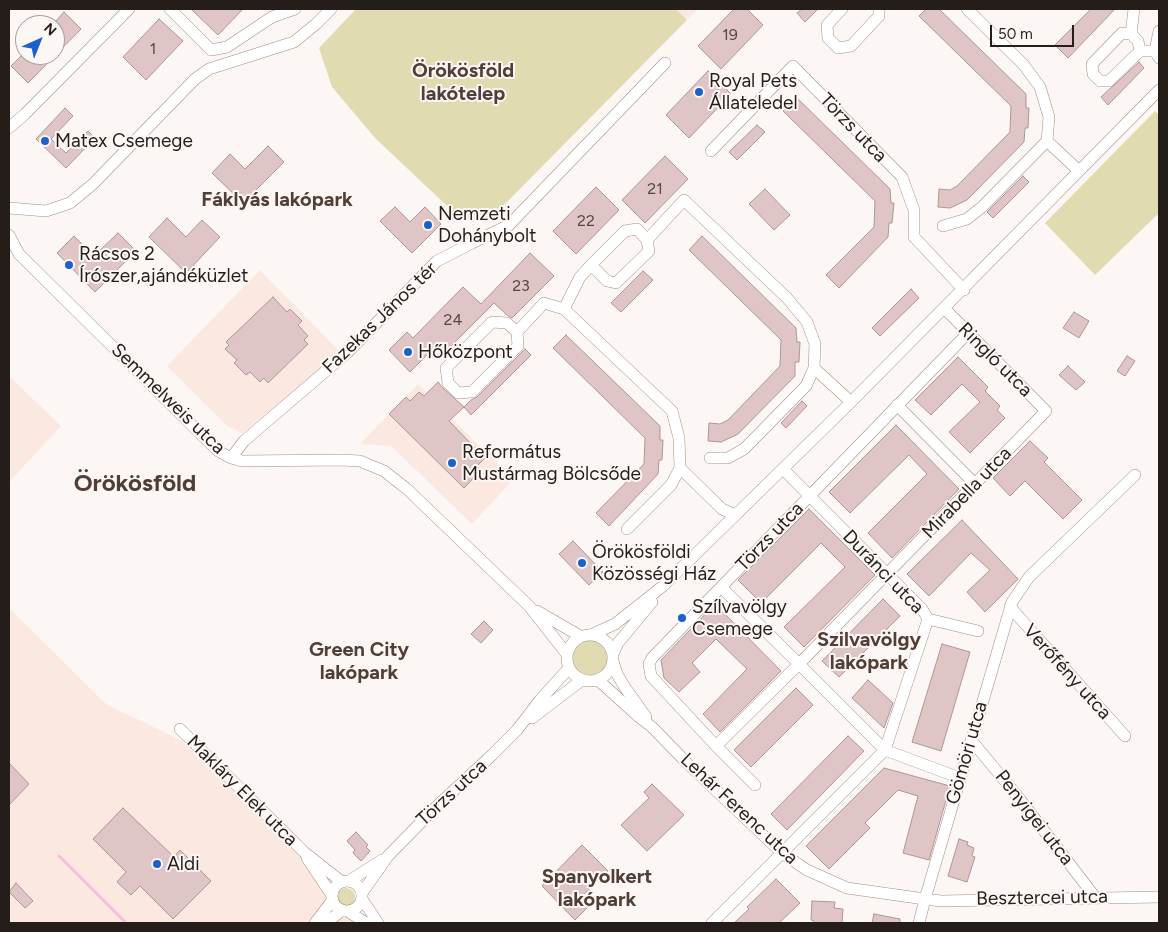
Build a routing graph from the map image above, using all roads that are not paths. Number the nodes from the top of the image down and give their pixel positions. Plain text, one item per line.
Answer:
1 (129, 9) edge
2 (295, 9) edge
3 (331, 9) edge
4 (842, 9) edge
5 (879, 9) edge
6 (967, 9) edge
7 (1134, 9) edge
8 (176, 10) edge
9 (1159, 31) edge
10 (1131, 34) junction
11 (1140, 51) junction
12 (1157, 55) edge
13 (665, 63) dead end
14 (1159, 90) edge
15 (9, 128) edge
16 (1047, 141) junction
17 (711, 151) dead end
18 (1080, 172) junction
19 (9, 208) edge
20 (943, 226) dead end
21 (9, 235) edge
22 (647, 240) junction
23 (591, 265) junction
24 (964, 290) junction
25 (944, 308) junction
26 (564, 309) junction
27 (517, 332) junction
28 (968, 332) junction
29 (814, 368) junction
30 (851, 402) junction
31 (897, 406) junction
32 (1046, 411) joint
33 (231, 458) junction
34 (710, 458) dead end
35 (680, 468) junction
36 (783, 469) junction
37 (1135, 476) dead end
38 (975, 484) junction
39 (809, 496) junction
40 (736, 516) junction
41 (627, 529) dead end
42 (887, 574) junction
43 (663, 586) junction
44 (721, 587) junction
45 (529, 606) junction
46 (1010, 607) junction
47 (928, 619) junction
48 (978, 631) dead end
49 (593, 634) junction
50 (580, 636) junction
51 (566, 653) junction
52 (613, 657) junction
53 (799, 664) junction
54 (569, 668) junction
55 (582, 680) junction
56 (598, 680) junction
57 (652, 727) junction
58 (180, 729) dead end
59 (517, 730) junction
60 (1125, 736) dead end
61 (971, 740) junction
62 (716, 746) junction
63 (885, 750) junction
64 (960, 778) junction
65 (755, 785) dead end
66 (304, 852) junction
67 (782, 853) junction
68 (388, 856) junction
69 (346, 882) junction
70 (362, 896) junction
71 (332, 897) junction
72 (1095, 897) junction
73 (1159, 897) edge
74 (925, 899) junction
75 (345, 911) junction
76 (315, 923) edge
77 (326, 923) edge
78 (366, 923) edge
79 (378, 923) edge
80 (712, 923) edge
81 (919, 923) edge

1 - 15 street
2 - 8 street
3 - 19 street
4 - 5 street
6 - 16 street
7 - 10 street
9 - 12 street
10 - 11 street
10 - 11 street
11 - 12 street
13 - 33 street, Fazekas János tér
14 - 18 street, Törzs utca
16 - 18 street
16 - 20 street
17 - 24 street, Törzs utca
18 - 24 street, Törzs utca
21 - 33 street, Semmelweis utca
22 - 23 street
22 - 23 street
22 - 29 street
23 - 26 street
24 - 25 street, Törzs utca
25 - 28 street, Ringló utca
25 - 30 street, Törzs utca
26 - 27 street
26 - 35 street
27 - 27 street
28 - 31 street, Törzs utca
28 - 32 street, Ringló utca
29 - 30 street
29 - 34 street
30 - 36 street, Törzs utca
31 - 38 street
31 - 39 street, Törzs utca
32 - 38 street, Mirabella utca
33 - 45 street, Semmelweis utca
35 - 40 street
35 - 41 street
36 - 39 street, Duránci utca
36 - 40 street, Törzs utca
37 - 46 street, Gömöri utca
38 - 42 street, Mirabella utca
39 - 42 street, Duránci utca
39 - 44 street, Törzs utca
40 - 43 street, Törzs utca
42 - 47 street, Duránci utca
42 - 53 street, Mirabella utca
43 - 49 street, Törzs utca
43 - 52 street, Törzs utca
44 - 53 street
44 - 62 street, Törzs utca
45 - 50 street, Semmelweis utca
45 - 51 street, Semmelweis utca
46 - 60 street, Verőfény utca
46 - 61 street, Gömöri utca
47 - 48 street
47 - 63 street, Duránci utca
49 - 50 street
49 - 52 street
50 - 51 street
51 - 54 street
52 - 56 street
52 - 57 street, Lehár Ferenc utca
53 - 62 street, Mirabella utca
53 - 63 street
54 - 55 street
54 - 59 street, Törzs utca
55 - 56 street
55 - 59 street, Törzs utca
56 - 57 street, Lehár Ferenc utca
57 - 67 street, Lehár Ferenc utca
58 - 66 street, Makláry Elek utca
59 - 68 street, Törzs utca
61 - 64 street, Gömöri utca
61 - 72 street, Penyigei utca
62 - 65 street
63 - 64 street
63 - 67 street
64 - 74 street, Gömöri utca
66 - 69 street, Makláry Elek utca
66 - 71 street, Makláry Elek utca
67 - 74 street, Lehár Ferenc utca
67 - 80 street
68 - 69 street, Törzs utca
68 - 70 street, Törzs utca
69 - 70 street
69 - 71 street
70 - 75 street
70 - 79 street
71 - 75 street
71 - 76 street
72 - 73 street, Besztercei utca
72 - 74 street, Besztercei utca
74 - 81 street
75 - 77 street
75 - 78 street

